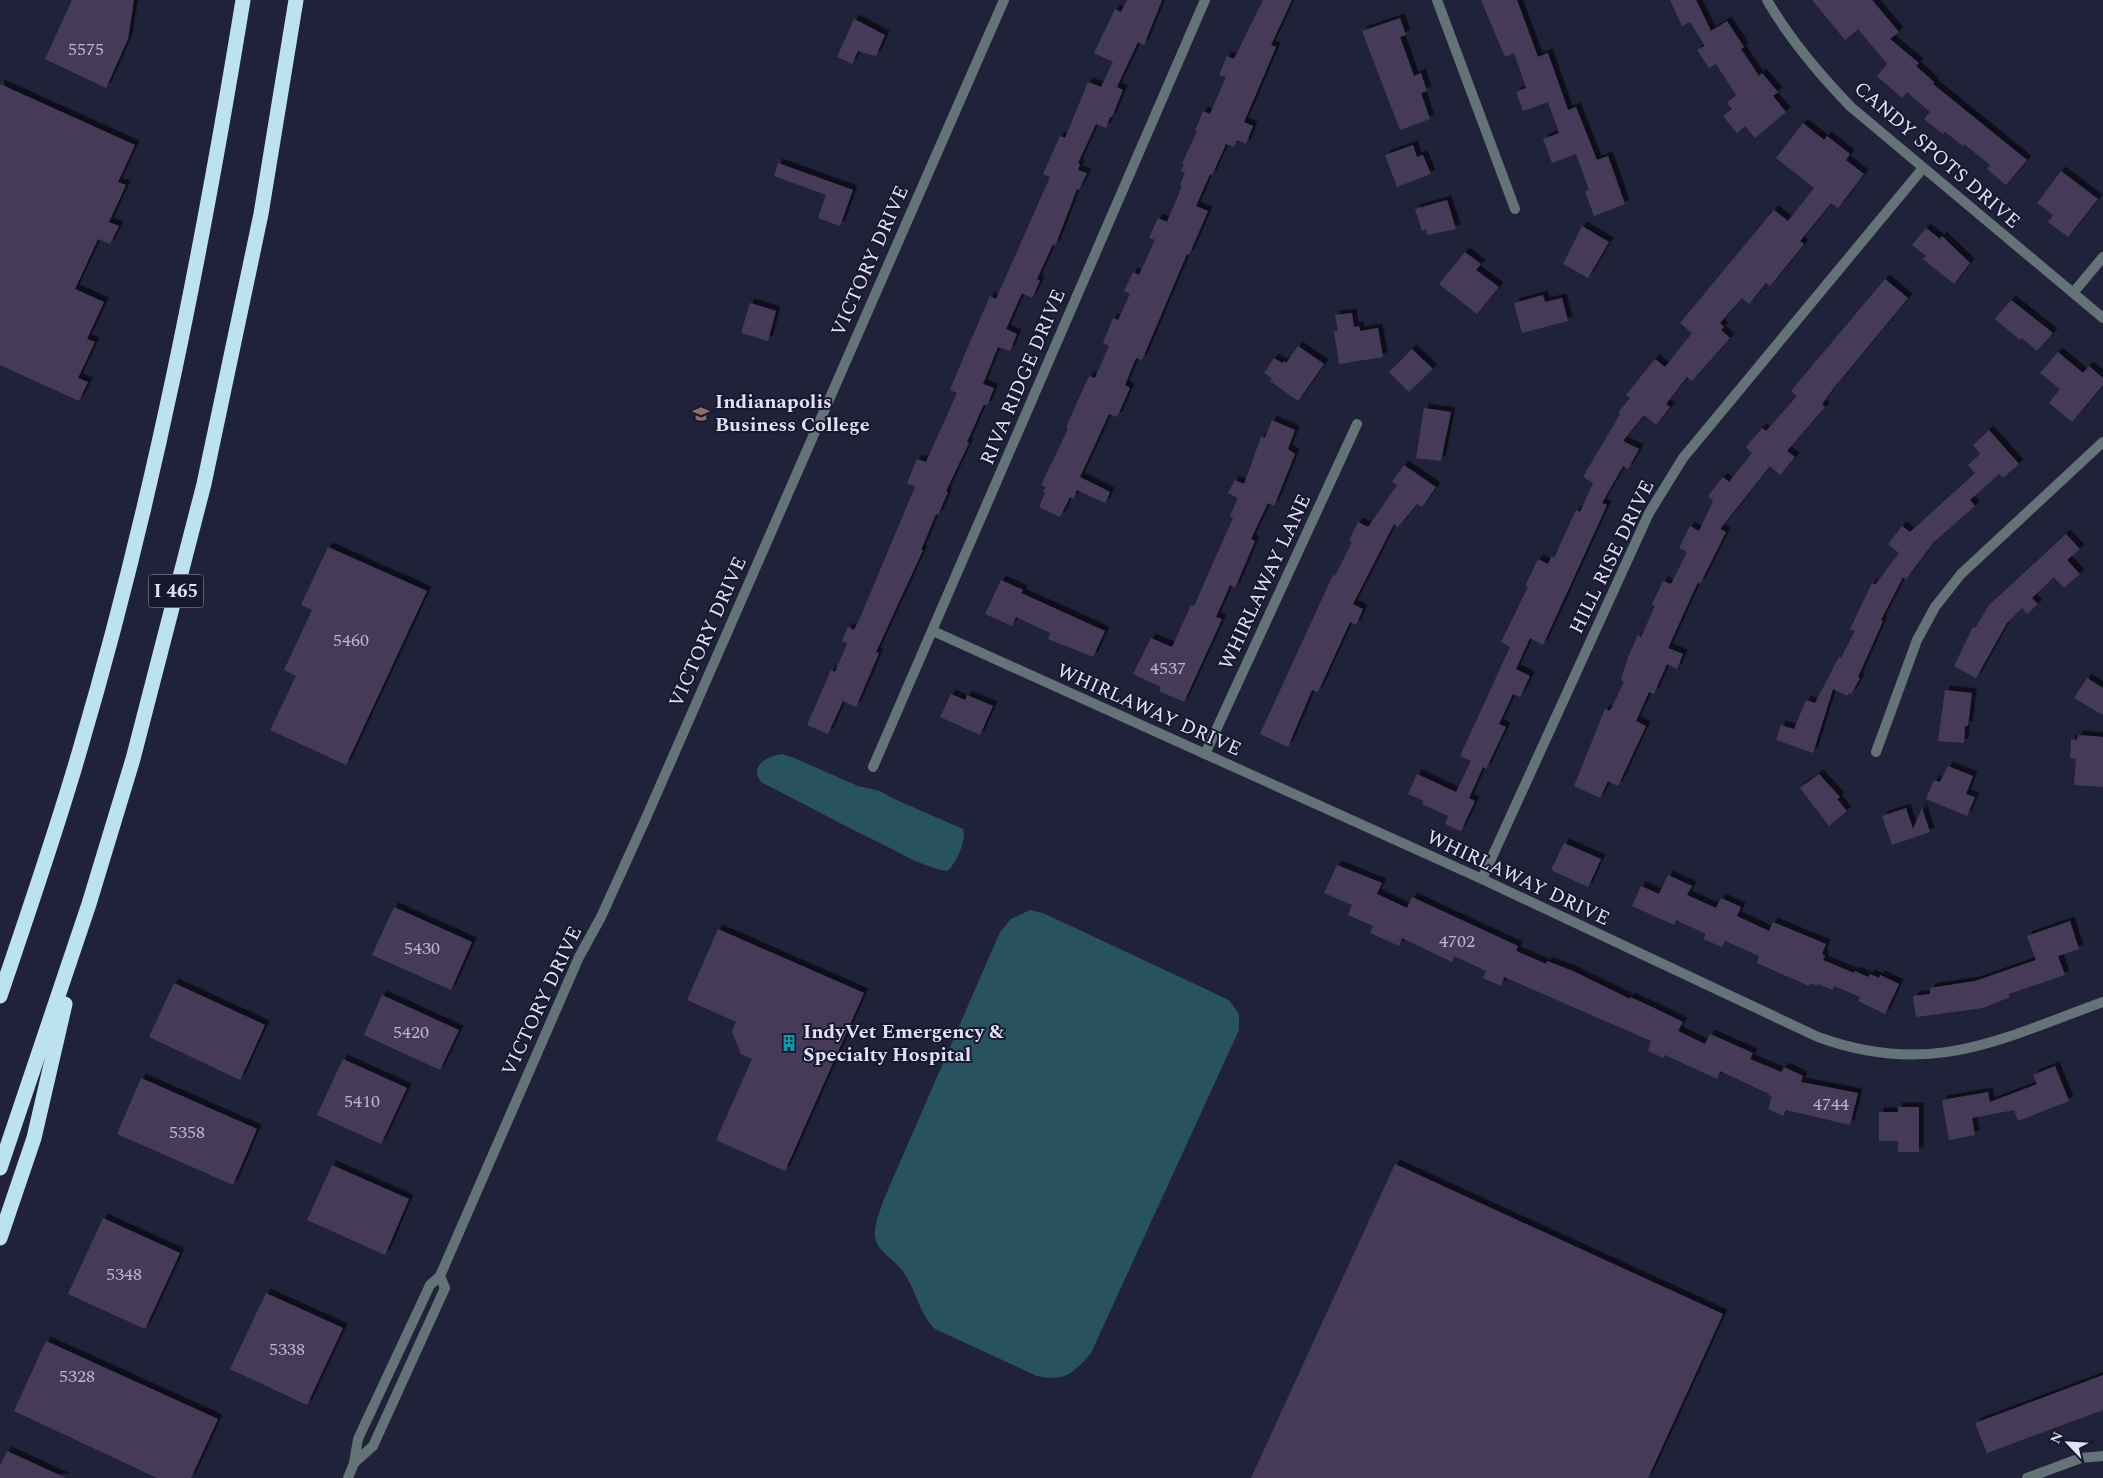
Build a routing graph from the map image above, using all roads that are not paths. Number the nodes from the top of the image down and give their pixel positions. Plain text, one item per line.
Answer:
1 (243, 0) edge
2 (296, 0) edge
3 (1004, 0) edge
4 (1205, 0) edge
5 (1437, 0) edge
6 (1767, 0) edge
7 (1923, 168) junction
8 (1515, 209) dead end
9 (2103, 257) edge
10 (2073, 293) junction
11 (2103, 318) edge
12 (1357, 424) dead end
13 (2103, 442) edge
14 (932, 630) junction
15 (1876, 752) dead end
16 (1205, 754) junction
17 (873, 768) dead end
18 (56, 829) junction
19 (1482, 879) junction
20 (89, 904) junction
21 (0, 968) edge
22 (0, 996) edge
23 (2103, 1002) edge
24 (0, 1168) edge
25 (0, 1238) edge
26 (440, 1276) junction
27 (2103, 1456) edge
28 (354, 1463) junction
29 (348, 1478) edge
30 (2027, 1478) edge

1 - 18 highway, I 465
2 - 20 highway, I 465
3 - 26 street, VICTORY DRIVE
4 - 14 street, RIVA RIDGE DRIVE
5 - 8 street
6 - 7 street, CANDY SPOTS DRIVE
7 - 10 street, CANDY SPOTS DRIVE
7 - 19 street, HILL RISE DRIVE
9 - 10 street
10 - 11 street, CANDY SPOTS DRIVE
12 - 16 street, WHIRLAWAY LANE
13 - 15 street
14 - 16 street, WHIRLAWAY DRIVE
14 - 17 street, RIVA RIDGE DRIVE
16 - 19 street, WHIRLAWAY DRIVE
18 - 21 highway
18 - 22 highway, I 465
19 - 23 street, WHIRLAWAY DRIVE
20 - 24 highway, I 465
20 - 25 highway
26 - 28 street, VICTORY DRIVE
26 - 28 street, VICTORY DRIVE
27 - 30 street
28 - 29 street, VICTORY DRIVE

